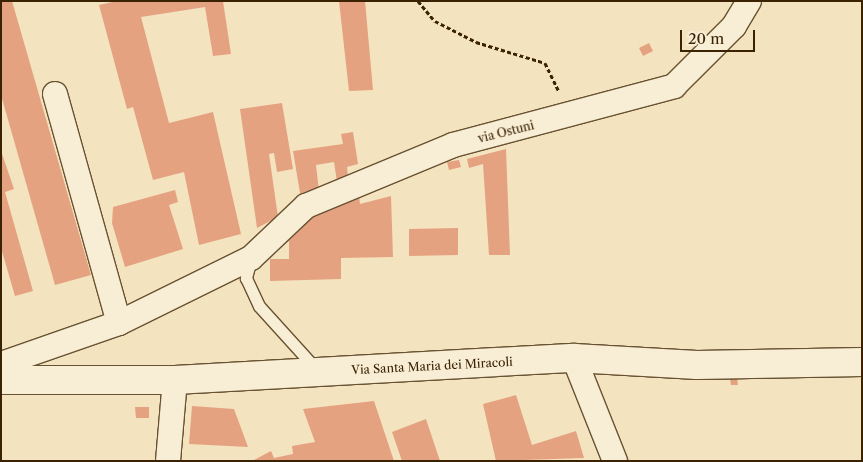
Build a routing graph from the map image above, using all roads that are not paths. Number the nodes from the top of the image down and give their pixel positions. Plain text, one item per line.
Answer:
1 (749, 1) edge
2 (55, 94) dead end
3 (251, 258) junction
4 (119, 323) junction
5 (574, 358) junction
6 (862, 362) edge
7 (1, 364) edge
8 (319, 372) junction
9 (1, 380) edge
10 (175, 380) junction
11 (168, 461) edge
12 (615, 461) edge

1 - 3 street, via Ostuni
2 - 4 street
3 - 4 street, via Ostuni
3 - 8 lane
4 - 7 street, via Ostuni
5 - 6 street, Via Santa Maria dei Miracoli
5 - 8 street, Via Santa Maria dei Miracoli
5 - 12 street
8 - 10 street, Via Santa Maria dei Miracoli
9 - 10 street, Via Santa Maria dei Miracoli
10 - 11 street

